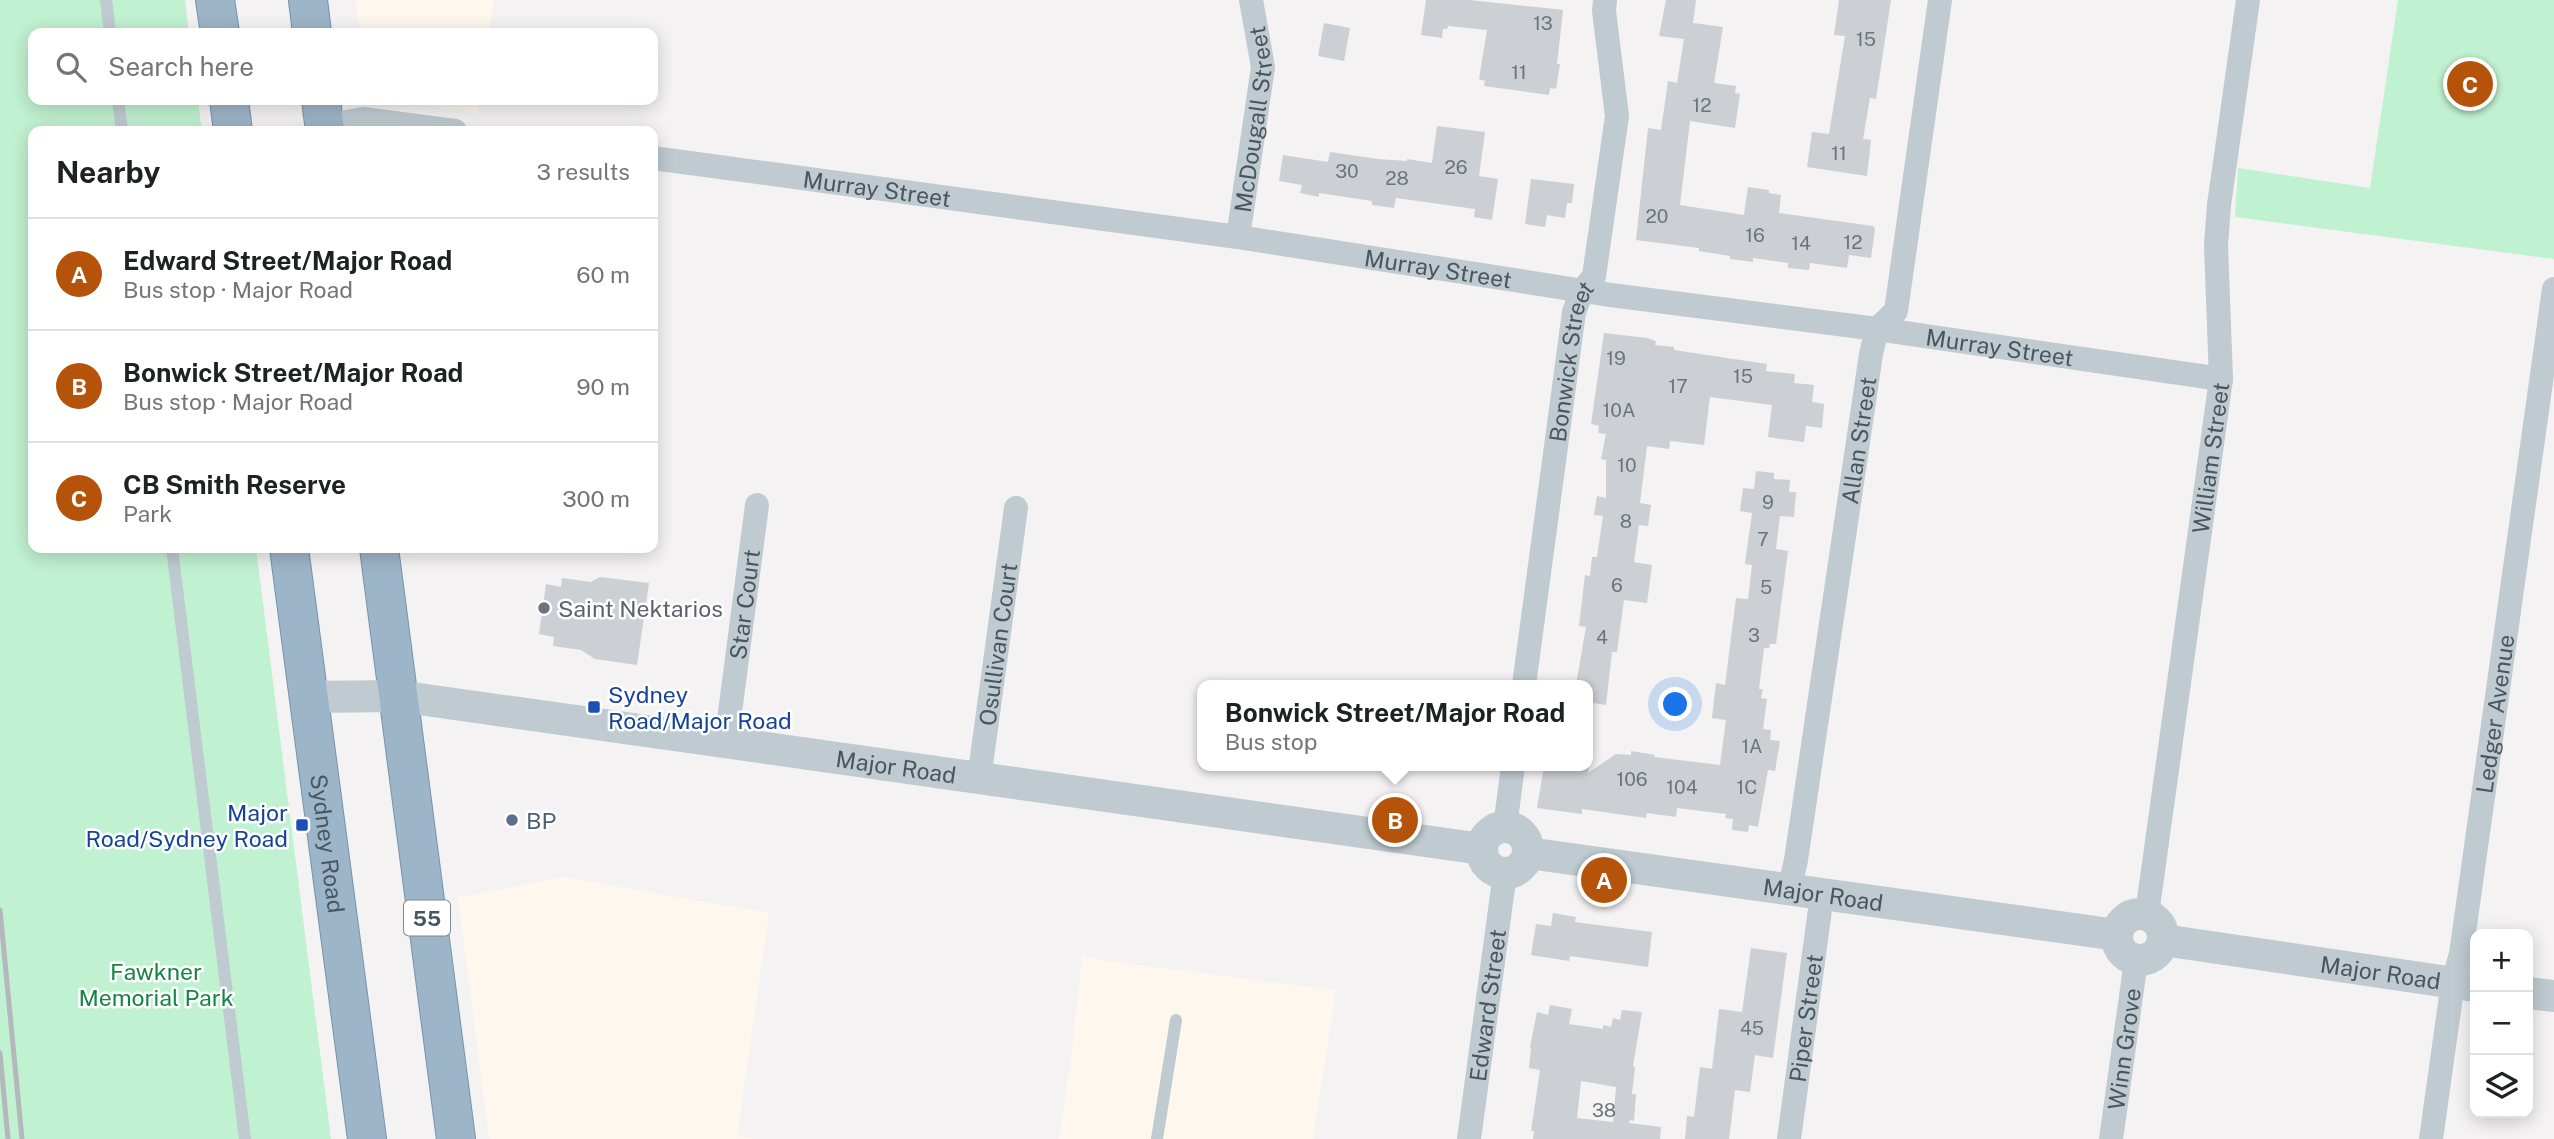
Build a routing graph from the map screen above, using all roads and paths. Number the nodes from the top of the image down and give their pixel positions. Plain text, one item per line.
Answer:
1 (106, 0) edge
2 (215, 0) edge
3 (308, 0) edge
4 (1251, 0) edge
5 (1605, 0) edge
6 (1940, 0) edge
7 (2248, 0) edge
8 (109, 28) edge
9 (219, 28) edge
10 (311, 28) edge
11 (119, 105) edge
12 (230, 105) edge
13 (323, 119) edge
14 (121, 126) edge
15 (232, 126) edge
16 (413, 126) edge
17 (658, 159) edge
18 (1238, 237) junction
19 (2554, 289) edge
20 (1583, 290) junction
21 (1877, 329) junction
22 (2221, 379) junction
23 (757, 505) dead end
24 (1016, 508) dead end
25 (173, 553) edge
26 (290, 553) edge
27 (380, 553) edge
28 (1525, 680) edge
29 (398, 696) junction
30 (309, 698) junction
31 (726, 743) junction
32 (1512, 771) edge
33 (979, 779) junction
34 (1505, 827) junction
35 (1482, 849) junction
36 (1516, 863) junction
37 (1789, 890) junction
38 (1822, 895) junction
39 (2145, 915) junction
40 (2163, 940) junction
41 (2125, 947) junction
42 (2464, 984) edge
43 (2533, 994) edge
44 (2554, 996) edge
45 (1176, 1020) dead end
46 (244, 1139) edge
47 (367, 1139) edge
48 (456, 1139) edge
49 (1157, 1139) edge
50 (1469, 1139) edge
51 (1789, 1139) edge
52 (2111, 1139) edge
53 (2431, 1139) edge

1 - 8 lane
2 - 9 highway
3 - 10 highway
4 - 18 street, McDougall Street
5 - 20 street, Bonwick Street
6 - 21 street, Allan Street
7 - 22 street, William Street
11 - 14 lane
12 - 15 highway
13 - 16 street
17 - 18 street, Murray Street
18 - 20 street, Murray Street
19 - 42 street, Ledger Avenue
20 - 21 street, Murray Street
20 - 28 street, Bonwick Street
21 - 22 street, Murray Street
21 - 37 street, Allan Street
22 - 39 street, William Street
23 - 31 street, Star Court
24 - 33 street, Osullivan Court
25 - 46 lane
26 - 30 highway, Sydney Road
27 - 29 highway, 55
29 - 30 street, Major Road
29 - 31 street, Major Road
29 - 48 highway, 55
30 - 47 highway, Sydney Road
31 - 33 street, Major Road
32 - 34 street
33 - 35 street, Major Road
34 - 35 street
34 - 36 street
35 - 36 street
36 - 37 street, Major Road
36 - 50 street, Edward Street
37 - 38 street, Major Road
38 - 41 street, Major Road
38 - 51 street, Piper Street
39 - 40 street
39 - 41 street
40 - 41 street
40 - 42 street, Major Road
41 - 52 street, Winn Grove
42 - 53 street, Ledger Avenue
43 - 44 street
45 - 49 lane

